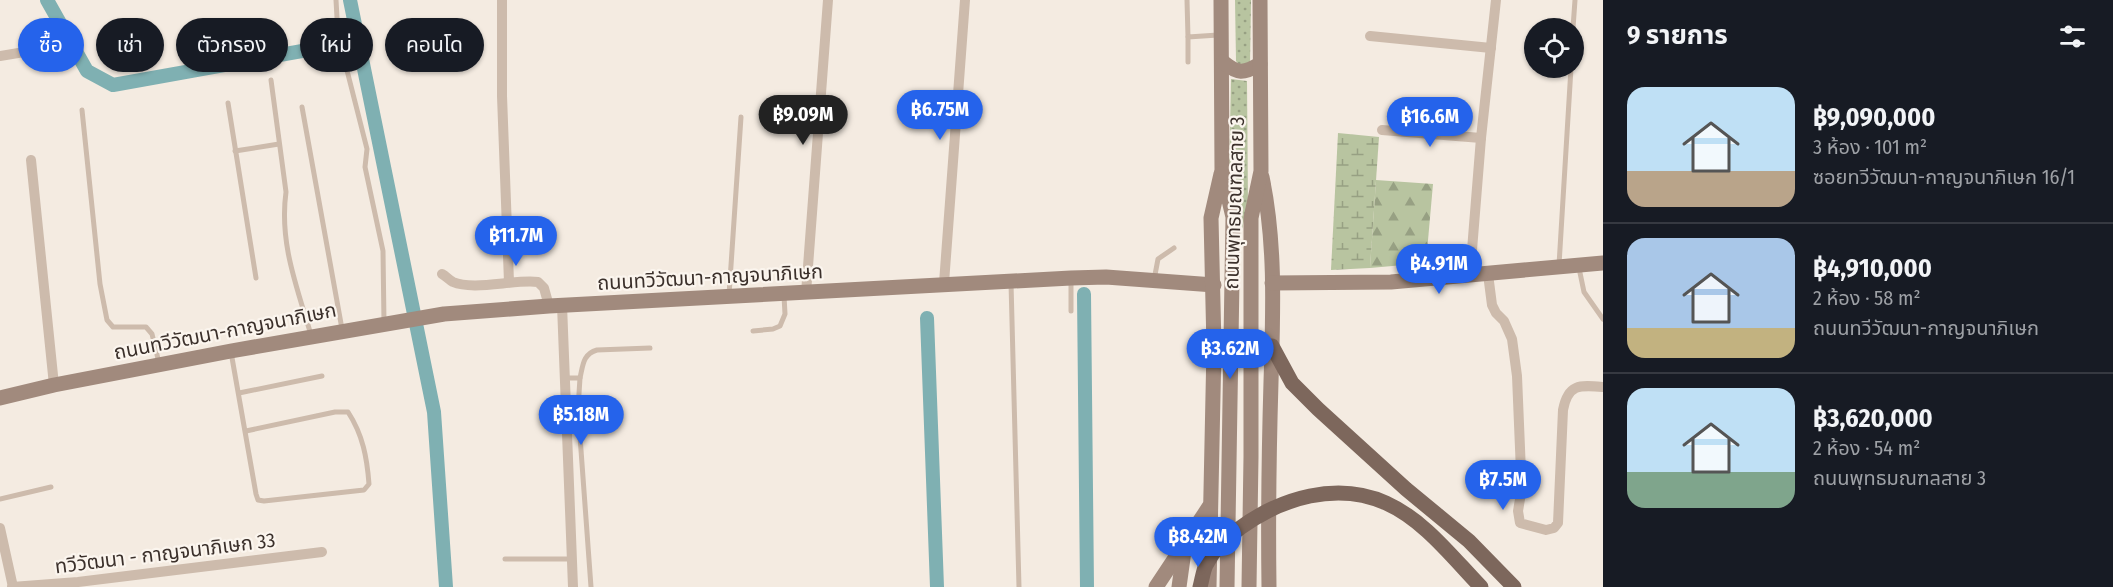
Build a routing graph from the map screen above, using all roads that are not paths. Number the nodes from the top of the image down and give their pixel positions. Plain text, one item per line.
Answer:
1 (336, 0) edge
2 (502, 0) edge
3 (828, 0) edge
4 (965, 0) edge
5 (1187, 0) edge
6 (1221, 0) edge
7 (1260, 0) edge
8 (1496, 0) edge
9 (1575, 0) edge
10 (1574, 18) edge
11 (1222, 35) junction
12 (1370, 36) dead end
13 (1188, 37) junction
14 (1491, 48) junction
15 (18, 53) edge
16 (0, 56) edge
17 (1188, 62) dead end
18 (1223, 62) junction
19 (1260, 64) junction
20 (1570, 78) edge
21 (271, 81) dead end
22 (228, 103) dead end
23 (302, 107) dead end
24 (82, 110) dead end
25 (741, 117) dead end
26 (1382, 130) dead end
27 (1481, 138) junction
28 (279, 144) junction
29 (236, 151) junction
30 (31, 160) dead end
31 (1222, 171) junction
32 (1261, 171) junction
33 (1174, 248) dead end
34 (1603, 263) edge
35 (1579, 265) junction
36 (1559, 267) junction
37 (442, 274) dead end
38 (1488, 274) junction
39 (1470, 275) junction
40 (256, 278) dead end
41 (1071, 278) junction
42 (1011, 280) junction
43 (508, 282) junction
44 (1154, 282) junction
45 (1272, 283) junction
46 (944, 284) junction
47 (1214, 285) junction
48 (806, 293) junction
49 (784, 294) junction
50 (728, 296) junction
51 (556, 306) junction
52 (1071, 310) dead end
53 (1603, 319) edge
54 (384, 324) junction
55 (342, 331) junction
56 (753, 331) dead end
57 (311, 337) junction
58 (1272, 346) junction
59 (651, 348) dead end
60 (231, 351) junction
61 (159, 365) junction
62 (322, 376) dead end
63 (564, 378) junction
64 (580, 378) junction
65 (54, 385) junction
66 (1603, 387) edge
67 (239, 393) junction
68 (0, 398) edge
69 (246, 431) junction
70 (51, 487) dead end
71 (0, 499) edge
72 (1209, 506) junction
73 (0, 528) edge
74 (1185, 546) junction
75 (322, 552) dead end
76 (505, 559) dead end
77 (571, 559) junction
78 (78, 585) edge
79 (13, 587) edge
80 (573, 587) edge
81 (591, 587) edge
82 (1019, 587) edge
83 (1156, 587) edge
84 (1179, 587) edge
85 (1200, 587) edge
86 (1209, 587) edge
87 (1227, 587) edge
88 (1248, 587) edge
89 (1269, 587) edge
90 (1481, 587) edge
91 (1514, 587) edge

1 - 54 lane
2 - 43 street
3 - 48 street
4 - 46 street
5 - 13 lane
6 - 11 main road, ถนนพุทธมณฑลสาย 3
7 - 19 main road, ถนนพุทธมณฑลสาย 3
8 - 14 street
9 - 10 lane
11 - 13 lane
11 - 18 main road, ถนนพุทธมณฑลสาย 3
12 - 14 street
13 - 17 lane
14 - 27 street
15 - 16 street
18 - 19 main road
18 - 31 main road, ถนนพุทธมณฑลสาย 3
19 - 32 main road, ถนนพุทธมณฑลสาย 3
20 - 36 lane
21 - 28 lane
22 - 29 lane
23 - 55 lane
24 - 61 lane
25 - 50 lane
26 - 27 street
27 - 39 street
28 - 29 lane
28 - 57 lane
29 - 40 lane
30 - 65 street
31 - 47 main road
31 - 87 main road, ถนนพุทธมณฑลสาย 3
32 - 45 main road
32 - 88 main road, ถนนพุทธมณฑลสาย 3
33 - 44 lane
34 - 35 main road
35 - 36 main road
35 - 53 lane
36 - 38 main road
37 - 43 street
38 - 39 main road
38 - 66 street
39 - 45 main road
41 - 42 main road, ถนนทวีวัฒนา-กาญจนาภิเษก
41 - 44 main road, ถนนทวีวัฒนา-กาญจนาภิเษก
41 - 52 lane
42 - 46 main road, ถนนทวีวัฒนา-กาญจนาภิเษก
42 - 82 lane
43 - 51 street
44 - 47 main road, ถนนทวีวัฒนา-กาญจนาภิเษก
45 - 58 main road
46 - 48 main road, ถนนทวีวัฒนา-กาญจนาภิเษก
47 - 72 main road
48 - 49 main road, ถนนทวีวัฒนา-กาญจนาภิเษก
49 - 50 main road, ถนนทวีวัฒนา-กาญจนาภิเษก
49 - 56 lane
50 - 51 main road, ถนนทวีวัฒนา-กาญจนาภิเษก
51 - 54 main road, ถนนทวีวัฒนา-กาญจนาภิเษก
51 - 63 street
54 - 55 main road, ถนนทวีวัฒนา-กาญจนาภิเษก
55 - 57 main road, ถนนทวีวัฒนา-กาญจนาภิเษก
57 - 60 main road, ถนนทวีวัฒนา-กาญจนาภิเษก
58 - 89 main road
58 - 91 main road
59 - 64 lane
60 - 61 main road, ถนนทวีวัฒนา-กาญจนาภิเษก
60 - 67 lane
61 - 65 main road, ถนนทวีวัฒนา-กาญจนาภิเษก
62 - 67 lane
63 - 64 lane
63 - 77 street
64 - 81 lane
65 - 68 main road, ถนนทวีวัฒนา-กาญจนาภิเษก
67 - 69 lane
69 - 69 lane
70 - 71 lane
72 - 74 main road
72 - 86 main road
73 - 79 street, ทวีวัฒนา - กาญจนาภิเษก 33
74 - 83 main road
74 - 84 main road
75 - 78 street, ทวีวัฒนา - กาญจนาภิเษก 33
76 - 77 lane
77 - 80 street
78 - 79 street, ทวีวัฒนา - กาญจนาภิเษก 33
85 - 90 main road

